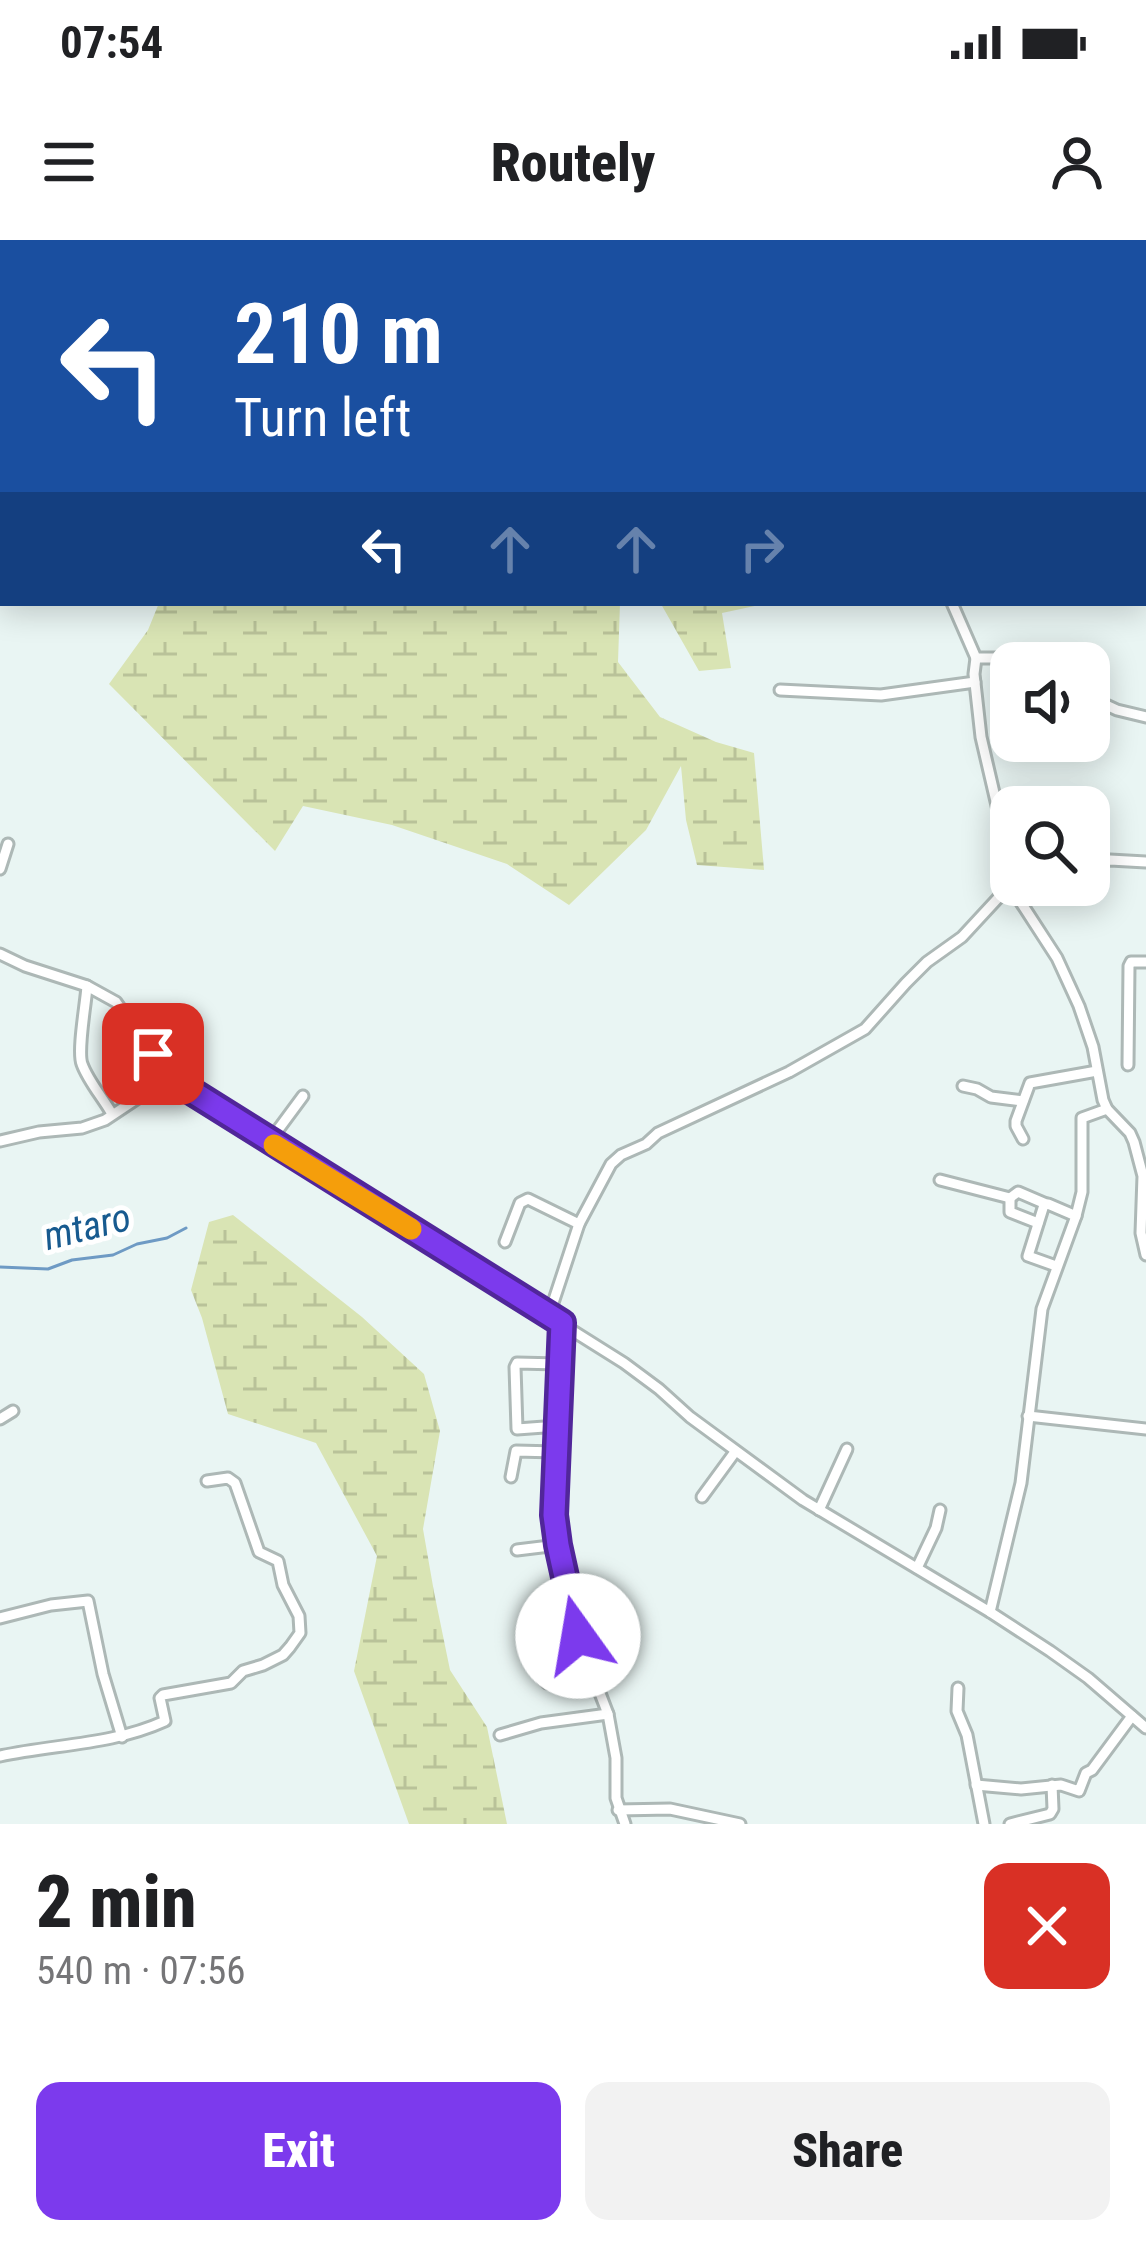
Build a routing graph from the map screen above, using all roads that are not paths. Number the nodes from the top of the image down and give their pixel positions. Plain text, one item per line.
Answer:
1 (953, 606) edge
2 (976, 658) junction
3 (990, 658) edge
4 (975, 682) junction
5 (780, 690) dead end
6 (1110, 707) edge
7 (1146, 718) edge
8 (992, 786) edge
9 (8, 844) dead end
10 (1110, 860) edge
11 (1146, 862) edge
12 (0, 869) edge
13 (990, 906) edge
14 (1024, 906) edge
15 (0, 954) edge
16 (1146, 962) edge
17 (87, 986) junction
18 (1128, 1065) dead end
19 (1097, 1071) junction
20 (183, 1086) junction
21 (962, 1086) dead end
22 (303, 1096) dead end
23 (1023, 1101) junction
24 (1107, 1109) junction
25 (112, 1114) junction
26 (1023, 1139) dead end
27 (0, 1142) edge
28 (269, 1142) junction
29 (1144, 1175) edge
30 (940, 1180) dead end
31 (1010, 1198) junction
32 (1046, 1204) junction
33 (1076, 1216) junction
34 (1038, 1223) junction
35 (579, 1224) junction
36 (506, 1242) dead end
37 (1146, 1255) edge
38 (1057, 1266) junction
39 (549, 1315) junction
40 (562, 1323) junction
41 (559, 1364) junction
42 (13, 1411) dead end
43 (1028, 1416) junction
44 (0, 1419) edge
45 (558, 1426) junction
46 (518, 1429) junction
47 (1146, 1429) edge
48 (847, 1449) dead end
49 (516, 1451) junction
50 (556, 1452) junction
51 (735, 1452) junction
52 (511, 1478) dead end
53 (207, 1480) dead end
54 (702, 1497) dead end
55 (819, 1510) junction
56 (940, 1510) dead end
57 (558, 1545) junction
58 (517, 1550) dead end
59 (917, 1568) junction
60 (990, 1612) junction
61 (0, 1618) edge
62 (578, 1636) junction
63 (591, 1671) junction
64 (958, 1688) dead end
65 (608, 1714) junction
66 (1132, 1716) junction
67 (1146, 1728) edge
68 (500, 1735) dead end
69 (122, 1737) junction
70 (0, 1756) edge
71 (976, 1785) junction
72 (1052, 1785) junction
73 (618, 1810) junction
74 (625, 1824) edge
75 (740, 1824) edge
76 (984, 1824) edge
77 (1010, 1824) edge

1 - 2 street
2 - 3 street
2 - 4 street
4 - 5 street
4 - 8 street
6 - 7 street
9 - 12 street
10 - 11 street
13 - 35 street
14 - 19 street
15 - 17 street
16 - 18 street
17 - 20 street
17 - 25 street
19 - 23 street
19 - 24 street
20 - 25 street
20 - 28 street
21 - 23 street
22 - 28 street
23 - 26 street
24 - 29 street
24 - 33 street
25 - 27 street
28 - 39 street
29 - 37 street
30 - 31 street
31 - 32 street
31 - 34 street
32 - 33 street
32 - 34 street
33 - 38 street
34 - 38 street
35 - 36 street
35 - 39 street
38 - 43 street
39 - 40 street
40 - 41 street
40 - 51 street
41 - 45 street
41 - 46 street
42 - 44 street
43 - 47 street
43 - 60 street
45 - 46 street
45 - 50 street
46 - 49 street
48 - 55 street
49 - 50 street
49 - 52 street
50 - 57 street
51 - 54 street
51 - 55 street
53 - 69 street
55 - 59 street
56 - 59 street
57 - 58 street
57 - 62 street
59 - 60 street
60 - 66 street
61 - 69 street
62 - 63 street
62 - 63 street
63 - 65 street
64 - 71 street
65 - 68 street
65 - 73 street
66 - 67 street
66 - 72 street
69 - 70 street
71 - 72 street
71 - 76 street
72 - 77 street
73 - 74 street
73 - 75 street

